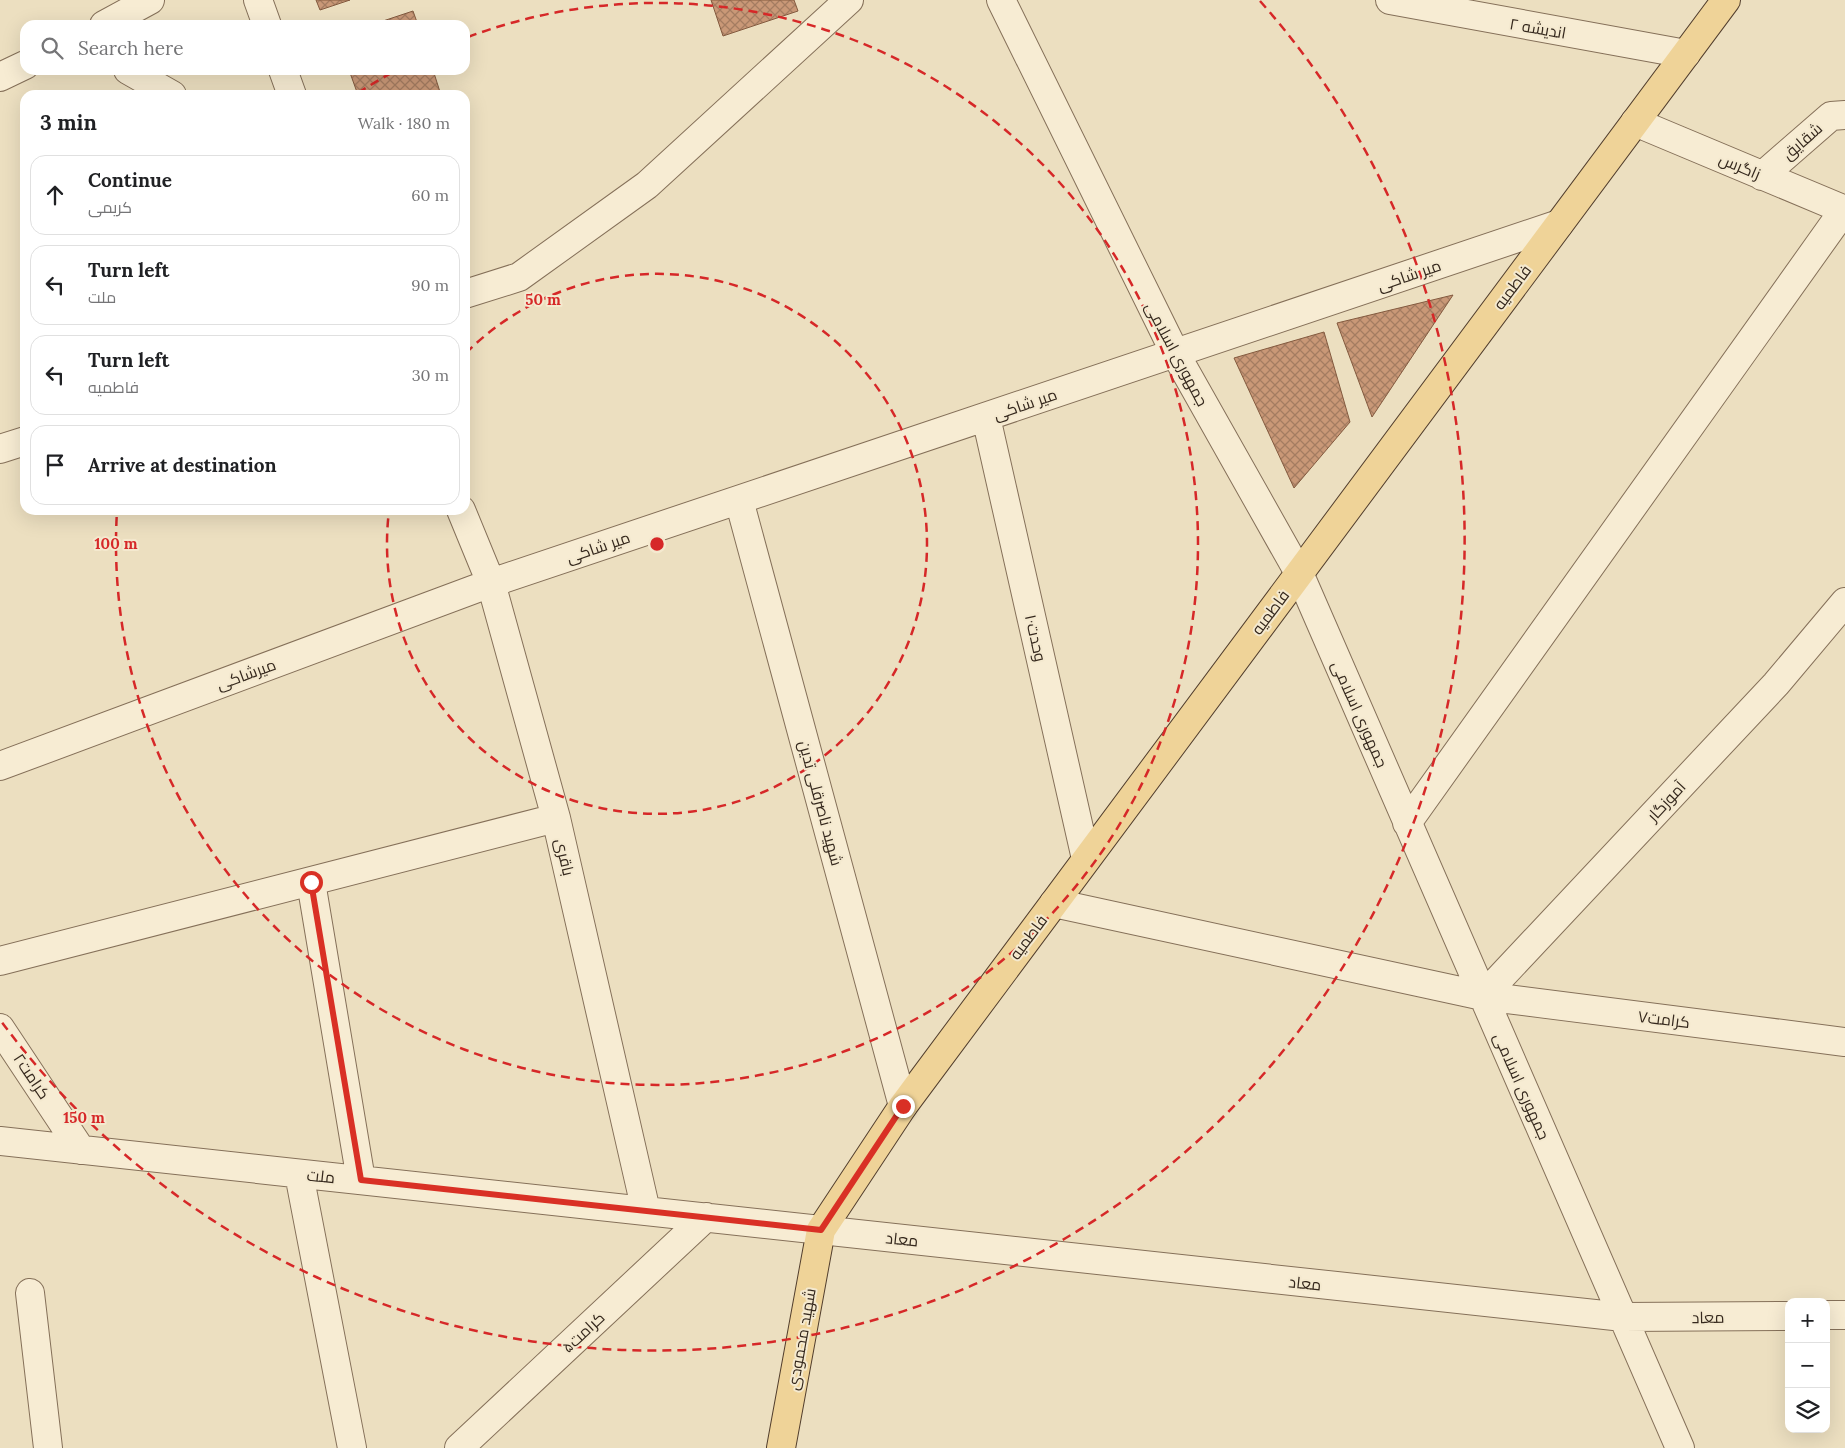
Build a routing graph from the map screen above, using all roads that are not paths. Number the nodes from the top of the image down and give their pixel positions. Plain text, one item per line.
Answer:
1 (150, 0) edge
2 (258, 0) edge
3 (848, 0) edge
4 (1002, 0) edge
5 (1726, 0) edge
6 (1394, 1) edge
7 (113, 20) edge
8 (265, 20) edge
9 (1686, 54) junction
10 (20, 67) edge
11 (137, 75) edge
12 (285, 75) edge
13 (0, 77) edge
14 (163, 90) edge
15 (290, 90) edge
16 (1845, 115) edge
17 (1635, 122) junction
18 (1762, 176) junction
19 (1844, 210) edge
20 (1559, 224) junction
21 (470, 292) edge
22 (1175, 353) junction
23 (986, 417) junction
24 (20, 443) edge
25 (0, 449) edge
26 (739, 500) junction
27 (463, 515) edge
28 (1299, 573) junction
29 (491, 583) junction
30 (1845, 602) edge
31 (0, 766) edge
32 (556, 818) junction
33 (1408, 823) junction
34 (1086, 859) junction
35 (311, 882) junction
36 (1054, 903) junction
37 (0, 961) edge
38 (1483, 996) junction
39 (0, 1028) edge
40 (1845, 1042) edge
41 (903, 1106) junction
42 (0, 1141) edge
43 (81, 1150) junction
44 (299, 1174) junction
45 (361, 1180) junction
46 (646, 1211) junction
47 (706, 1217) junction
48 (821, 1230) junction
49 (30, 1293) dead end
50 (1830, 1315) edge
51 (1845, 1315) edge
52 (1785, 1316) edge
53 (1623, 1317) junction
54 (48, 1448) edge
55 (352, 1448) edge
56 (459, 1448) edge
57 (781, 1448) edge
58 (1680, 1448) edge

1 - 7 street
2 - 8 street
3 - 21 street
4 - 22 street, جمهوری اسلامی
5 - 9 main road, فاطمیه
6 - 9 street, اندیشه ۲
9 - 17 main road, فاطمیه
10 - 13 street
11 - 14 street
12 - 15 street
16 - 18 street, شقایق
17 - 18 street, زاگرس
17 - 20 main road, فاطمیه
18 - 19 street, زاگرس
19 - 33 street
20 - 22 street, میر شاکی
20 - 28 main road, فاطمیه
22 - 23 street, میر شاکی
22 - 28 street, جمهوری اسلامی
23 - 26 street, میر شاکی
23 - 34 street, وحدت۱۰
24 - 25 street
26 - 29 street, میر شاکی
26 - 41 street, شهید ناصرقلی تدین
27 - 29 street, باقری
28 - 33 street, جمهوری اسلامی
28 - 34 main road, فاطمیه
29 - 31 street, میرشاکی
29 - 32 street, باقری
30 - 38 street, آموزگار
32 - 35 street
32 - 46 street, باقری
33 - 38 street, جمهوری اسلامی
34 - 36 main road, فاطمیه
35 - 37 street
35 - 45 street
36 - 38 street, کرامت۷
36 - 41 main road, فاطمیه
38 - 40 street, کرامت۷
38 - 53 street, جمهوری اسلامی
39 - 43 street, کرامت۲
41 - 48 main road, فاطمیه
42 - 43 street, ملت
43 - 44 street, ملت
44 - 45 street, ملت
44 - 55 street
45 - 46 street, ملت
46 - 47 street, ملت
47 - 48 street, ملت
47 - 56 street, کرامت۵
48 - 53 street, معاد
48 - 57 main road, شهید محمودی
49 - 54 street
50 - 51 street
52 - 53 street, معاد
53 - 58 street, جمهوری اسلامی

